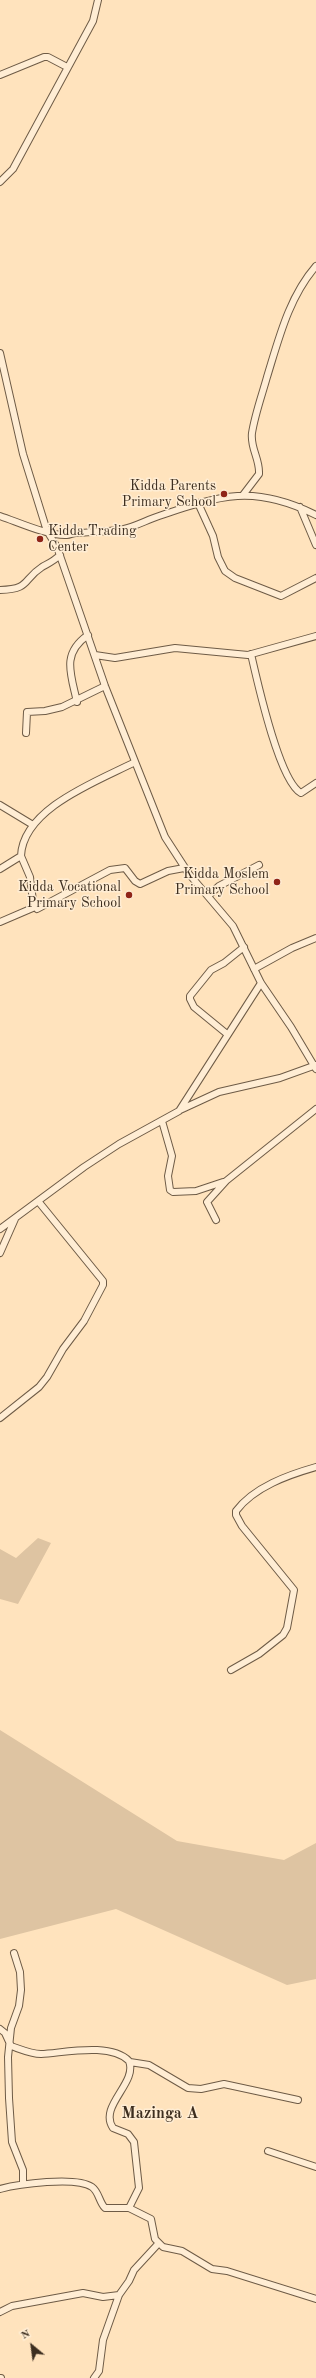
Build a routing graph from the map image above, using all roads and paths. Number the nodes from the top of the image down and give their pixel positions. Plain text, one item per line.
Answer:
1 (98, 0) edge
2 (67, 67) junction
3 (0, 75) edge
4 (0, 182) edge
5 (316, 266) edge
6 (0, 353) edge
7 (243, 495) junction
8 (198, 502) junction
9 (300, 507) junction
10 (316, 515) edge
11 (0, 516) edge
12 (47, 531) junction
13 (316, 545) edge
14 (60, 555) junction
15 (316, 578) edge
16 (0, 590) edge
17 (88, 635) junction
18 (316, 636) edge
19 (251, 654) junction
20 (95, 655) junction
21 (105, 686) junction
22 (77, 702) junction
23 (26, 734) dead end
24 (135, 762) junction
25 (316, 783) edge
26 (0, 805) edge
27 (32, 825) junction
28 (21, 856) junction
29 (259, 865) dead end
30 (184, 868) junction
31 (0, 869) edge
32 (208, 896) junction
33 (35, 908) junction
34 (0, 922) edge
35 (316, 938) edge
36 (244, 947) junction
37 (254, 969) junction
38 (261, 983) junction
39 (228, 1034) junction
40 (315, 1066) edge
41 (316, 1109) edge
42 (178, 1111) junction
43 (162, 1121) junction
44 (226, 1181) junction
45 (38, 1201) junction
46 (15, 1219) junction
47 (216, 1220) dead end
48 (0, 1229) edge
49 (0, 1253) edge
50 (0, 1418) edge
51 (316, 1467) edge
52 (231, 1670) dead end
53 (14, 1953) dead end
54 (0, 2029) edge
55 (11, 2046) junction
56 (130, 2062) junction
57 (298, 2100) dead end
58 (268, 2151) dead end
59 (316, 2167) edge
60 (23, 2184) junction
61 (0, 2189) edge
62 (129, 2208) junction
63 (158, 2244) junction
64 (119, 2295) junction
65 (316, 2299) edge
66 (0, 2312) edge
67 (94, 2378) edge

1 - 2 street
2 - 3 street
2 - 4 street
5 - 7 street
6 - 12 street
7 - 8 street
7 - 9 street
8 - 12 street
8 - 15 street
9 - 10 street
9 - 13 street
11 - 12 street
12 - 14 street
14 - 16 street
14 - 17 street
17 - 20 street
17 - 22 street
18 - 19 street
19 - 20 street
19 - 25 street
20 - 21 street
21 - 22 street
21 - 24 street
22 - 23 street
24 - 27 street
24 - 30 street
26 - 27 street
27 - 28 street
28 - 31 street
28 - 33 street
29 - 32 street
30 - 32 street
30 - 33 street
32 - 36 street
33 - 34 street
35 - 37 street
36 - 37 street
36 - 39 street
37 - 38 street
38 - 39 street
38 - 40 street
39 - 42 street
40 - 42 street
41 - 44 street
42 - 43 street
43 - 44 street
43 - 45 street
44 - 47 street
45 - 46 street
45 - 50 street
46 - 48 street
46 - 49 street
51 - 52 street
53 - 55 street
54 - 55 street
55 - 56 street
55 - 60 street
56 - 57 street
56 - 62 street
58 - 59 street
60 - 61 street
60 - 62 street
62 - 63 street
63 - 64 street
63 - 65 street
64 - 66 street
64 - 67 street

